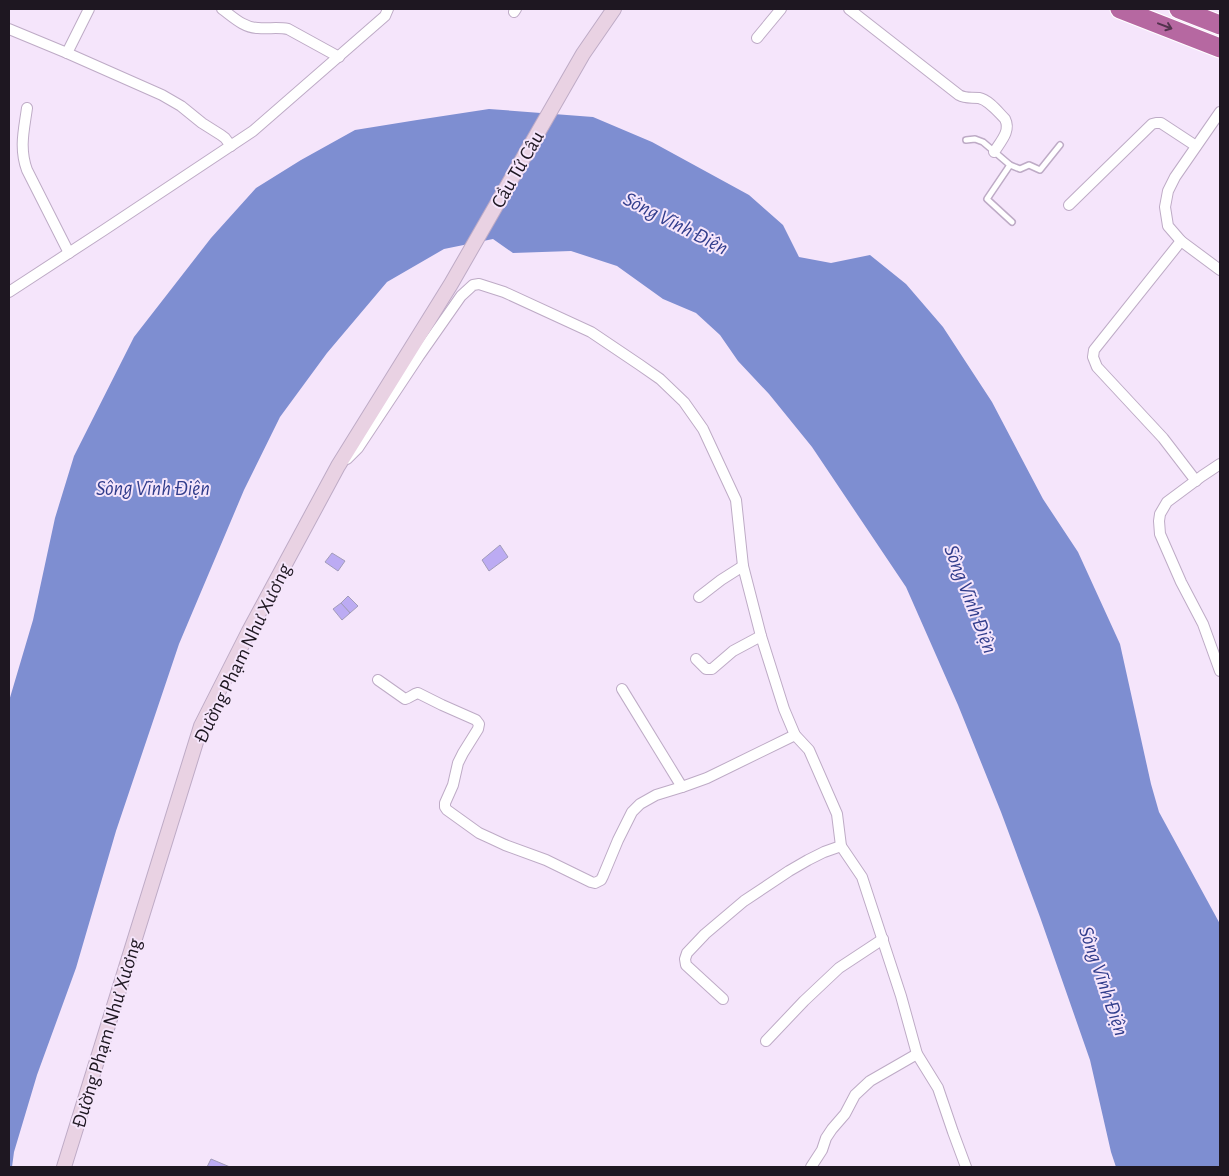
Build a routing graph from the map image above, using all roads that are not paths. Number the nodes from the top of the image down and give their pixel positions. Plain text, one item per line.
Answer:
1 (89, 9) edge
2 (222, 9) edge
3 (388, 9) edge
4 (614, 9) edge
5 (781, 9) edge
6 (849, 9) edge
7 (1120, 9) edge
8 (1179, 9) edge
9 (1220, 25) edge
10 (9, 29) edge
11 (757, 38) dead end
12 (1220, 48) edge
13 (67, 53) junction
14 (339, 57) junction
15 (27, 108) dead end
16 (1220, 112) edge
17 (966, 140) dead end
18 (1060, 145) dead end
19 (231, 146) junction
20 (1196, 146) junction
21 (994, 152) junction
22 (1010, 165) junction
23 (1068, 205) dead end
24 (1012, 222) dead end
25 (1181, 241) junction
26 (69, 253) junction
27 (1220, 270) edge
28 (451, 284) joint
29 (9, 292) edge
30 (1220, 464) edge
31 (338, 466) junction
32 (1196, 481) junction
33 (743, 566) junction
34 (699, 597) dead end
35 (761, 636) junction
36 (696, 660) dead end
37 (1220, 671) edge
38 (378, 680) dead end
39 (622, 689) dead end
40 (795, 735) junction
41 (682, 787) junction
42 (841, 846) junction
43 (884, 939) junction
44 (723, 999) dead end
45 (766, 1041) dead end
46 (917, 1054) junction
47 (68, 1166) edge
48 (811, 1167) edge
49 (966, 1167) edge

1 - 13 street
2 - 14 street
3 - 14 street
4 - 28 main road, Cầu Tứ Câu
5 - 11 street
6 - 21 street
7 -> 12 highway
8 - 9 highway
10 - 13 street
13 - 19 street
14 - 19 street
15 - 26 street
16 - 20 street
17 - 21 lane
18 - 22 lane
19 - 26 street
20 - 23 street
20 - 25 street
21 - 22 lane
22 - 24 lane
25 - 27 street
25 - 32 street
26 - 29 street
28 - 31 main road, Đường Phạm Như Xương
30 - 32 street
31 - 33 street
31 - 47 main road, Đường Phạm Như Xương
32 - 37 street
33 - 34 street
33 - 35 street
35 - 36 street
35 - 40 street
38 - 41 street
39 - 41 street
40 - 41 street
40 - 42 street
42 - 43 street
42 - 44 street
43 - 45 street
43 - 46 street
46 - 48 street
46 - 49 street

